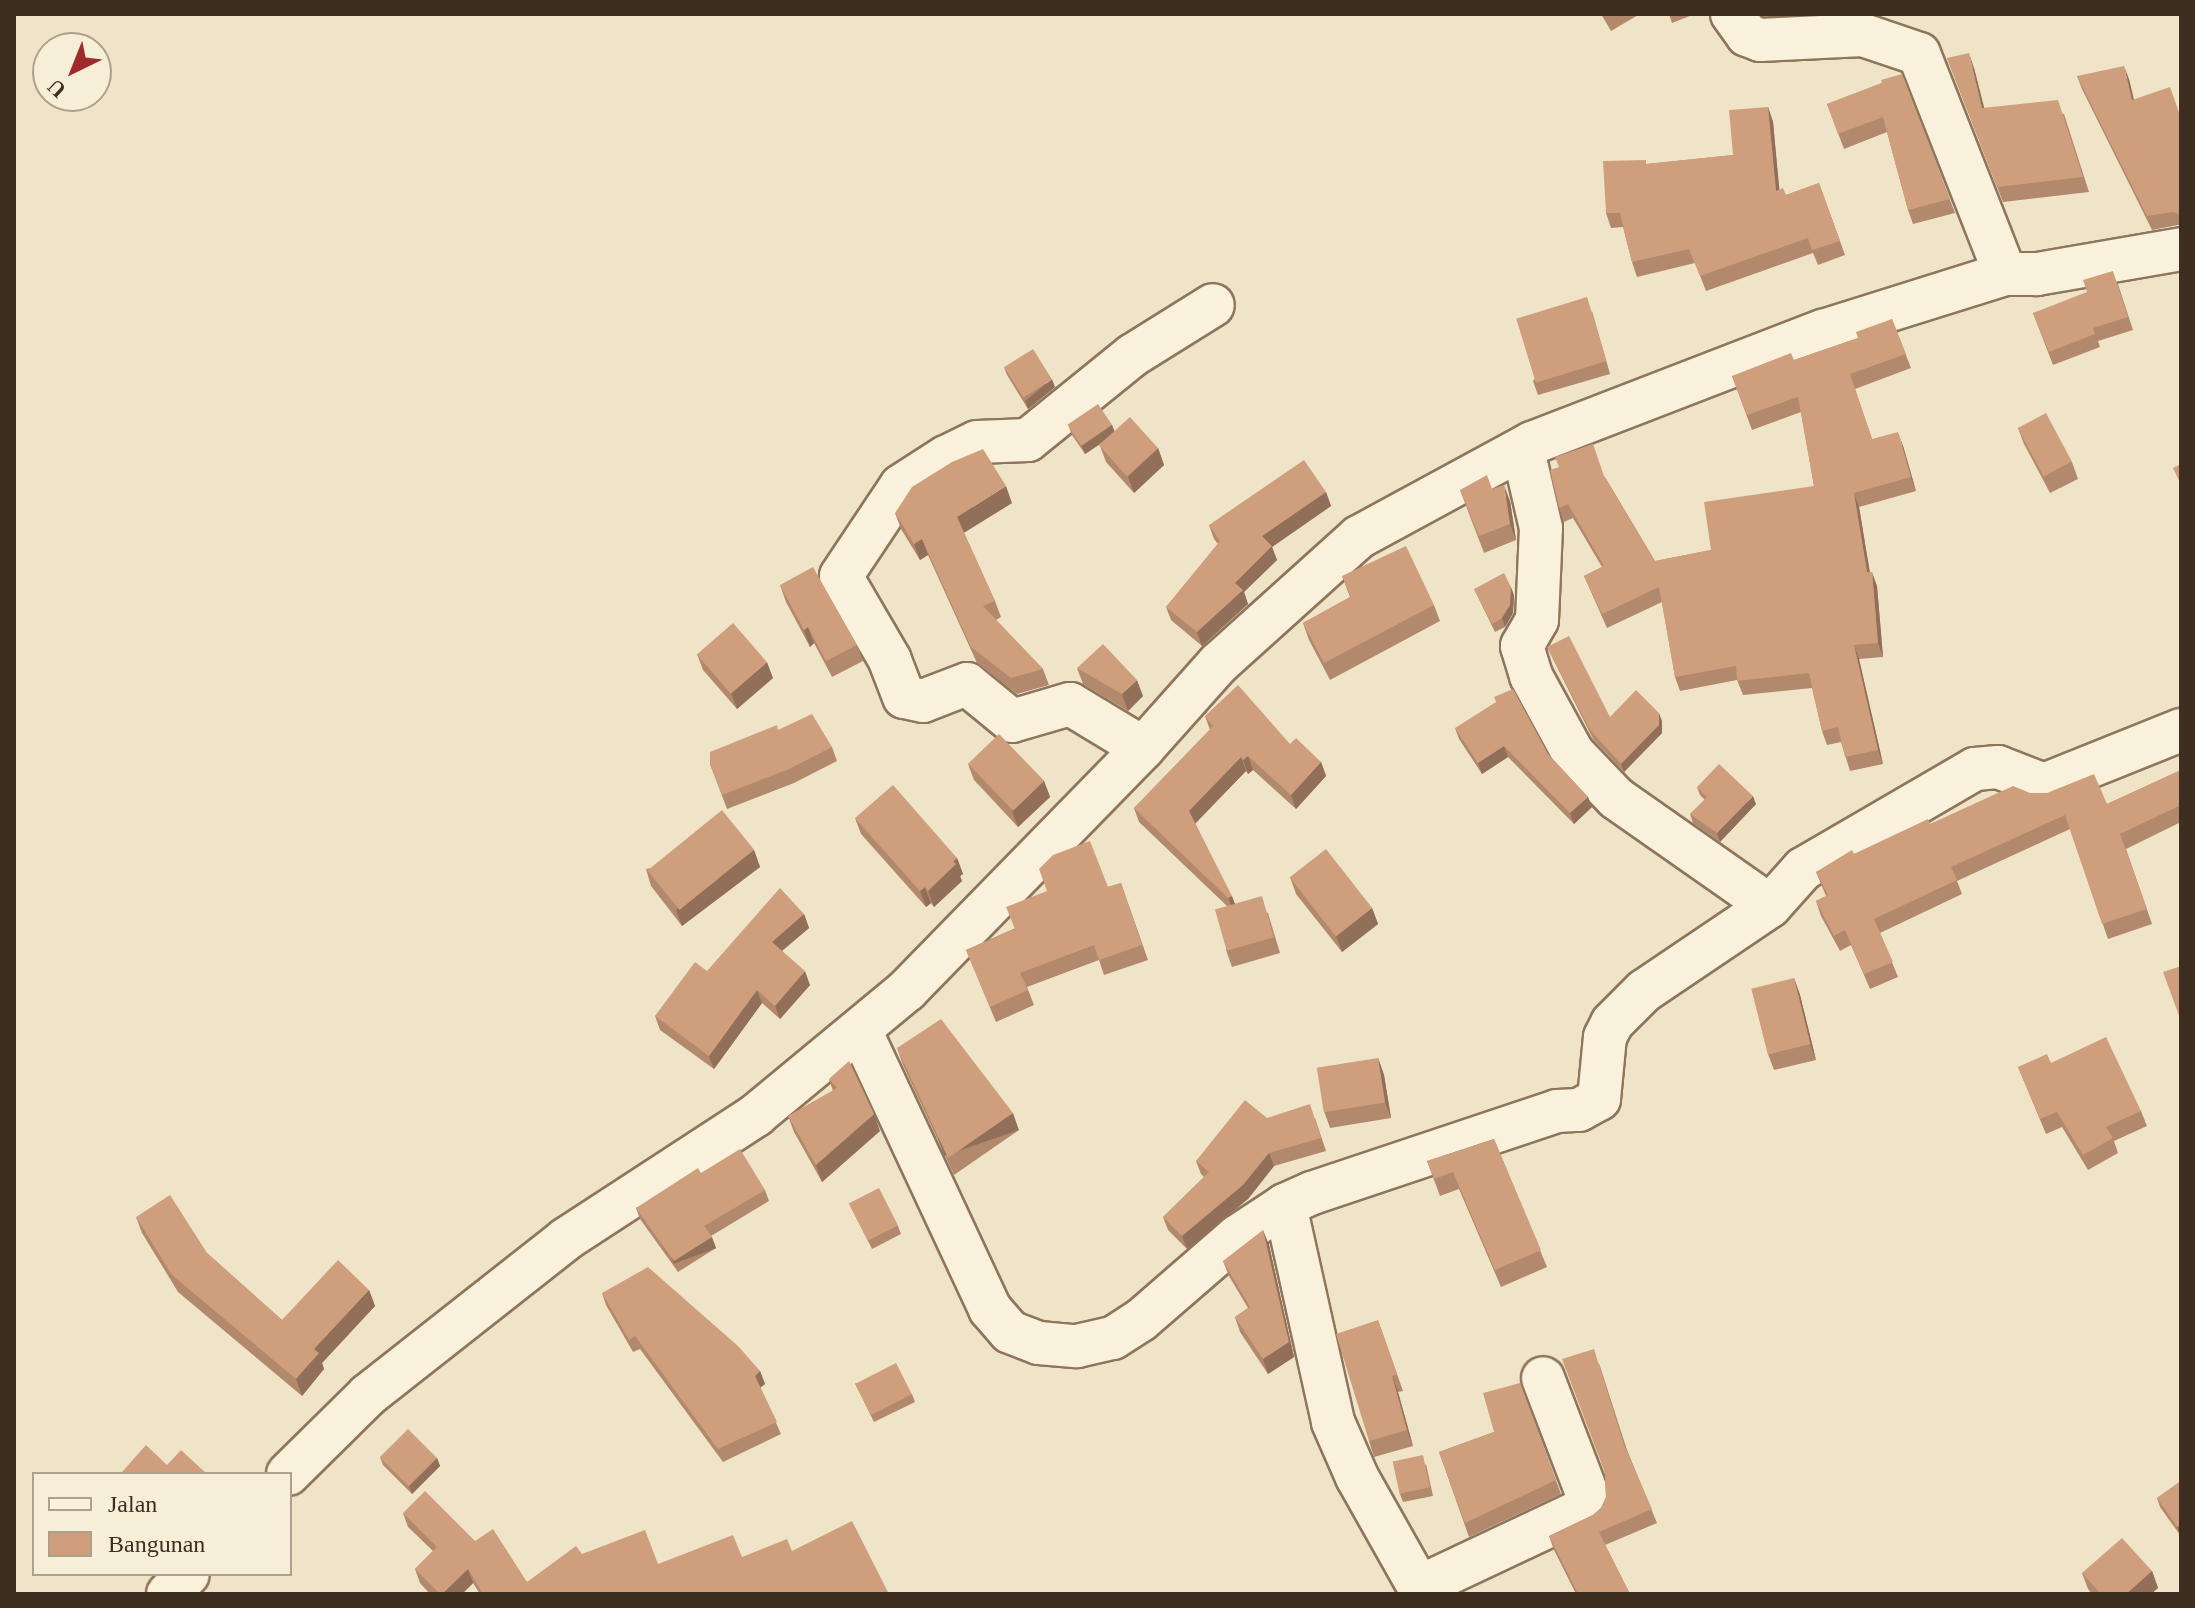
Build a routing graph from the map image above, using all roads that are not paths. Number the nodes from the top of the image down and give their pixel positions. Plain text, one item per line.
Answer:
1 (1732, 14) edge
2 (2181, 249) edge
3 (2005, 274) junction
4 (1213, 305) dead end
5 (1523, 450) junction
6 (2181, 730) edge
7 (1143, 748) junction
8 (1770, 906) junction
9 (860, 1030) junction
10 (1285, 1205) junction
11 (1543, 1378) dead end
12 (290, 1472) edge
13 (186, 1576) edge
14 (1421, 1591) edge
15 (168, 1594) edge

1 - 3 street
2 - 3 street
3 - 5 street
4 - 7 street
5 - 7 street
5 - 8 street
6 - 8 street
7 - 9 street
8 - 10 street
9 - 10 street
9 - 12 street
10 - 14 street
11 - 14 street
13 - 15 street

